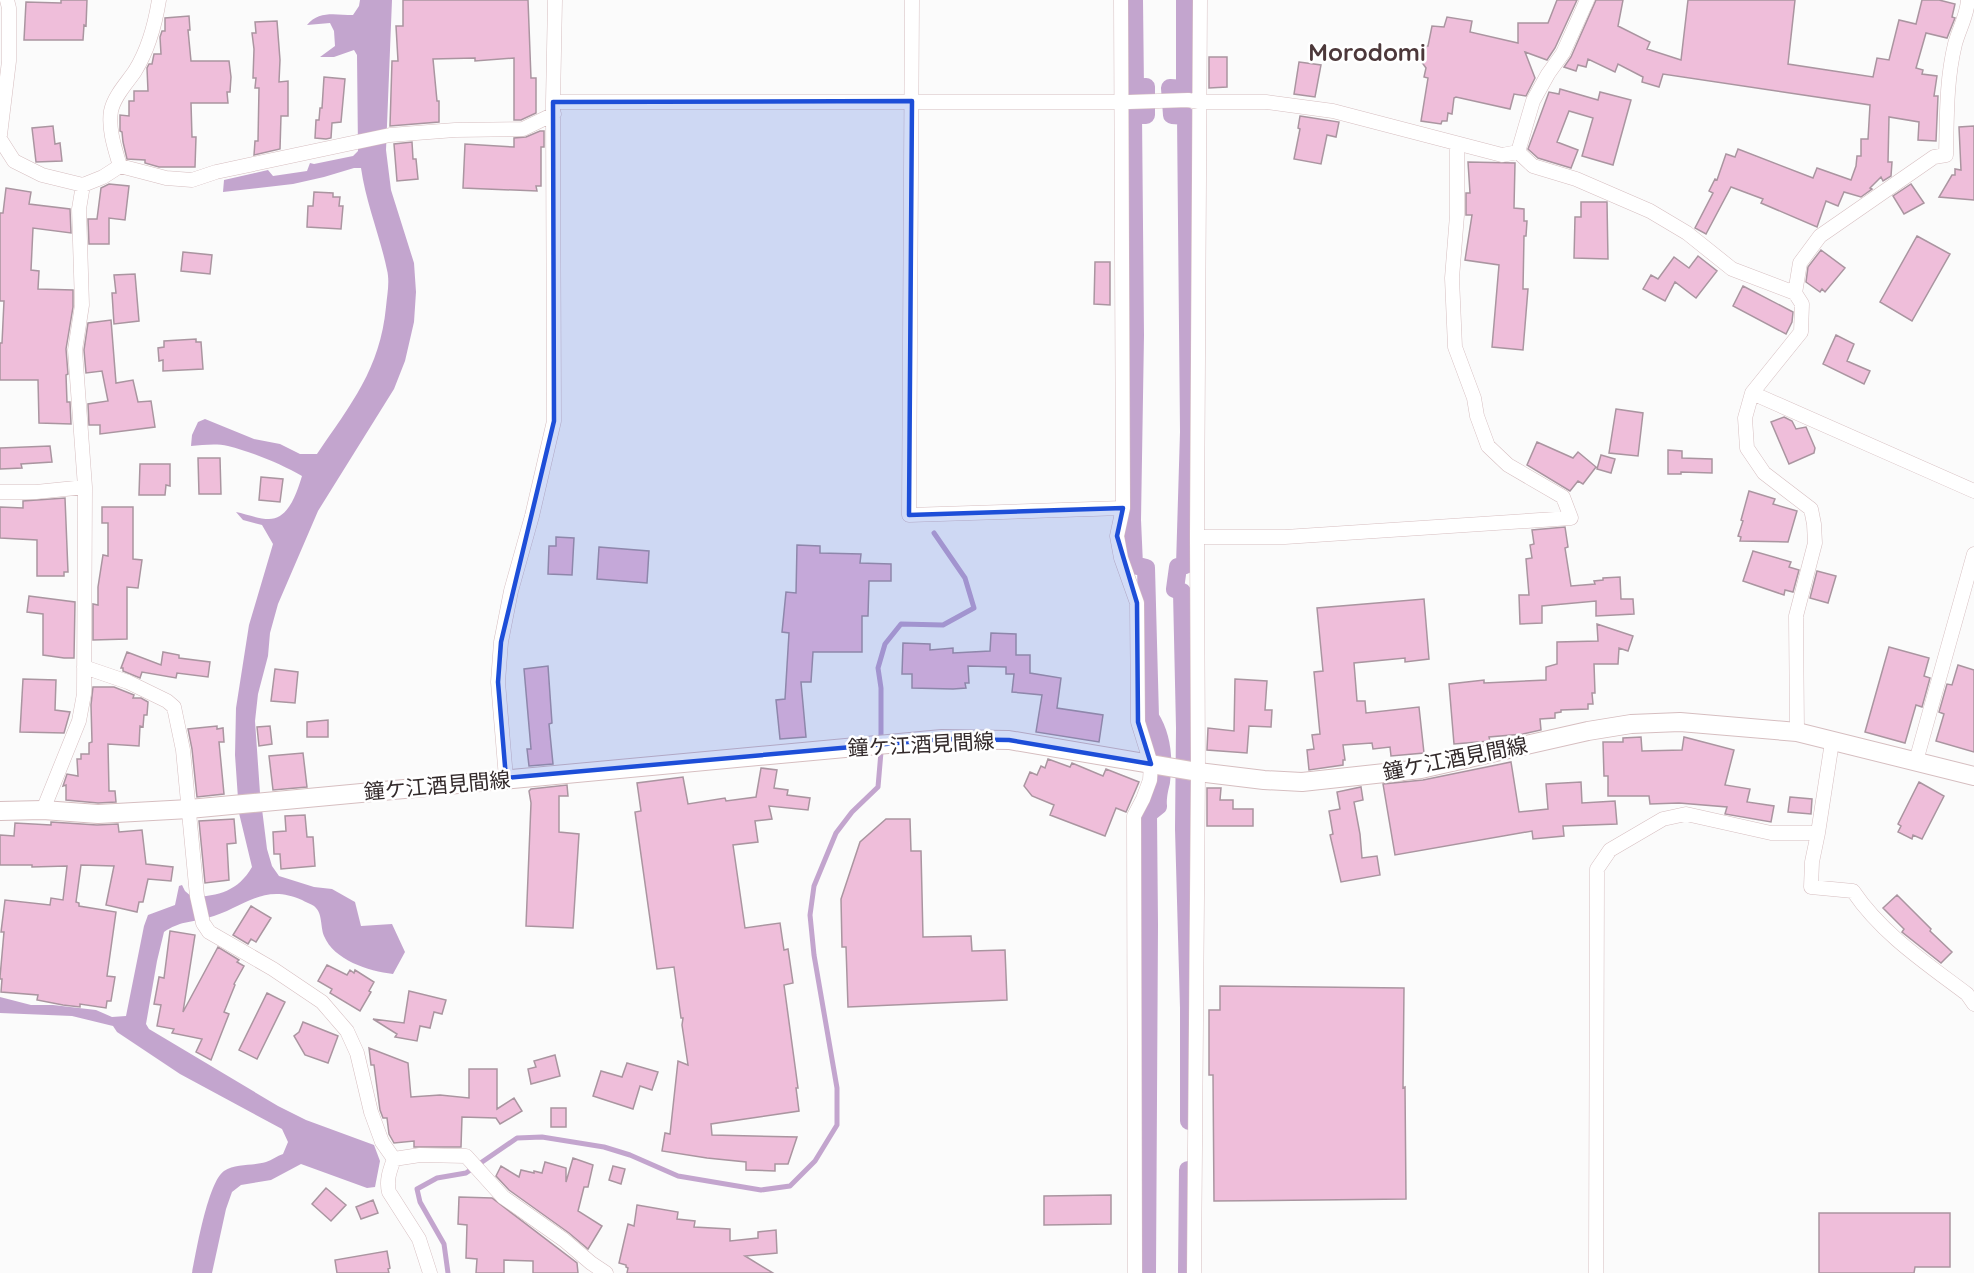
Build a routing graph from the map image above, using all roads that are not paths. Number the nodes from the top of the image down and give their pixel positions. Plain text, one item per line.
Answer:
1 (7, 0) edge
2 (159, 0) edge
3 (555, 0) edge
4 (912, 0) edge
5 (1121, 0) edge
6 (1200, 0) edge
7 (1587, 0) edge
8 (1968, 0) edge
9 (912, 101) junction
10 (1194, 101) junction
11 (1124, 102) junction
12 (553, 108) junction
13 (0, 137) edge
14 (1457, 144) junction
15 (1518, 152) junction
16 (120, 166) junction
17 (83, 185) junction
18 (1795, 293) junction
19 (1752, 393) junction
20 (85, 487) junction
21 (1974, 491) edge
22 (0, 492) edge
23 (1123, 508) junction
24 (1197, 537) junction
25 (1974, 555) edge
26 (84, 667) junction
27 (1797, 732) junction
28 (1832, 742) junction
29 (1916, 760) junction
30 (1154, 764) junction
31 (1195, 771) junction
32 (1974, 776) edge
33 (506, 778) junction
34 (189, 809) junction
35 (44, 810) junction
36 (0, 811) edge
37 (1818, 833) junction
38 (1974, 1004) edge
39 (394, 1159) junction
40 (430, 1273) edge
41 (606, 1273) edge
42 (1135, 1273) edge
43 (1194, 1273) edge
44 (1596, 1273) edge

1 - 13 street
2 - 16 street
3 - 12 street
4 - 9 street
5 - 11 street
6 - 10 street
7 - 15 street
8 - 18 street
9 - 11 street
9 - 12 street
9 - 23 street
10 - 11 street
10 - 14 street
10 - 24 street
11 - 23 street
12 - 16 street
12 - 33 street
13 - 17 street
14 - 15 street
14 - 24 street
15 - 18 street
16 - 17 street
17 - 20 street
18 - 19 street
19 - 21 street
19 - 27 street
20 - 22 street
20 - 26 street
23 - 30 street
24 - 31 street
25 - 29 street
26 - 34 street
26 - 35 street
27 - 28 main road, 鐘ケ江酒見間線
27 - 31 main road, 鐘ケ江酒見間線
28 - 29 main road, 鐘ケ江酒見間線
28 - 37 street
29 - 32 main road, 鐘ケ江酒見間線
30 - 31 main road, 鐘ケ江酒見間線
30 - 33 main road, 鐘ケ江酒見間線
30 - 42 street
31 - 43 street
33 - 34 main road, 鐘ケ江酒見間線
34 - 35 main road, 鐘ケ江酒見間線
34 - 39 street
35 - 36 main road, 鐘ケ江酒見間線
37 - 38 street
37 - 44 street
39 - 40 street
39 - 41 street

